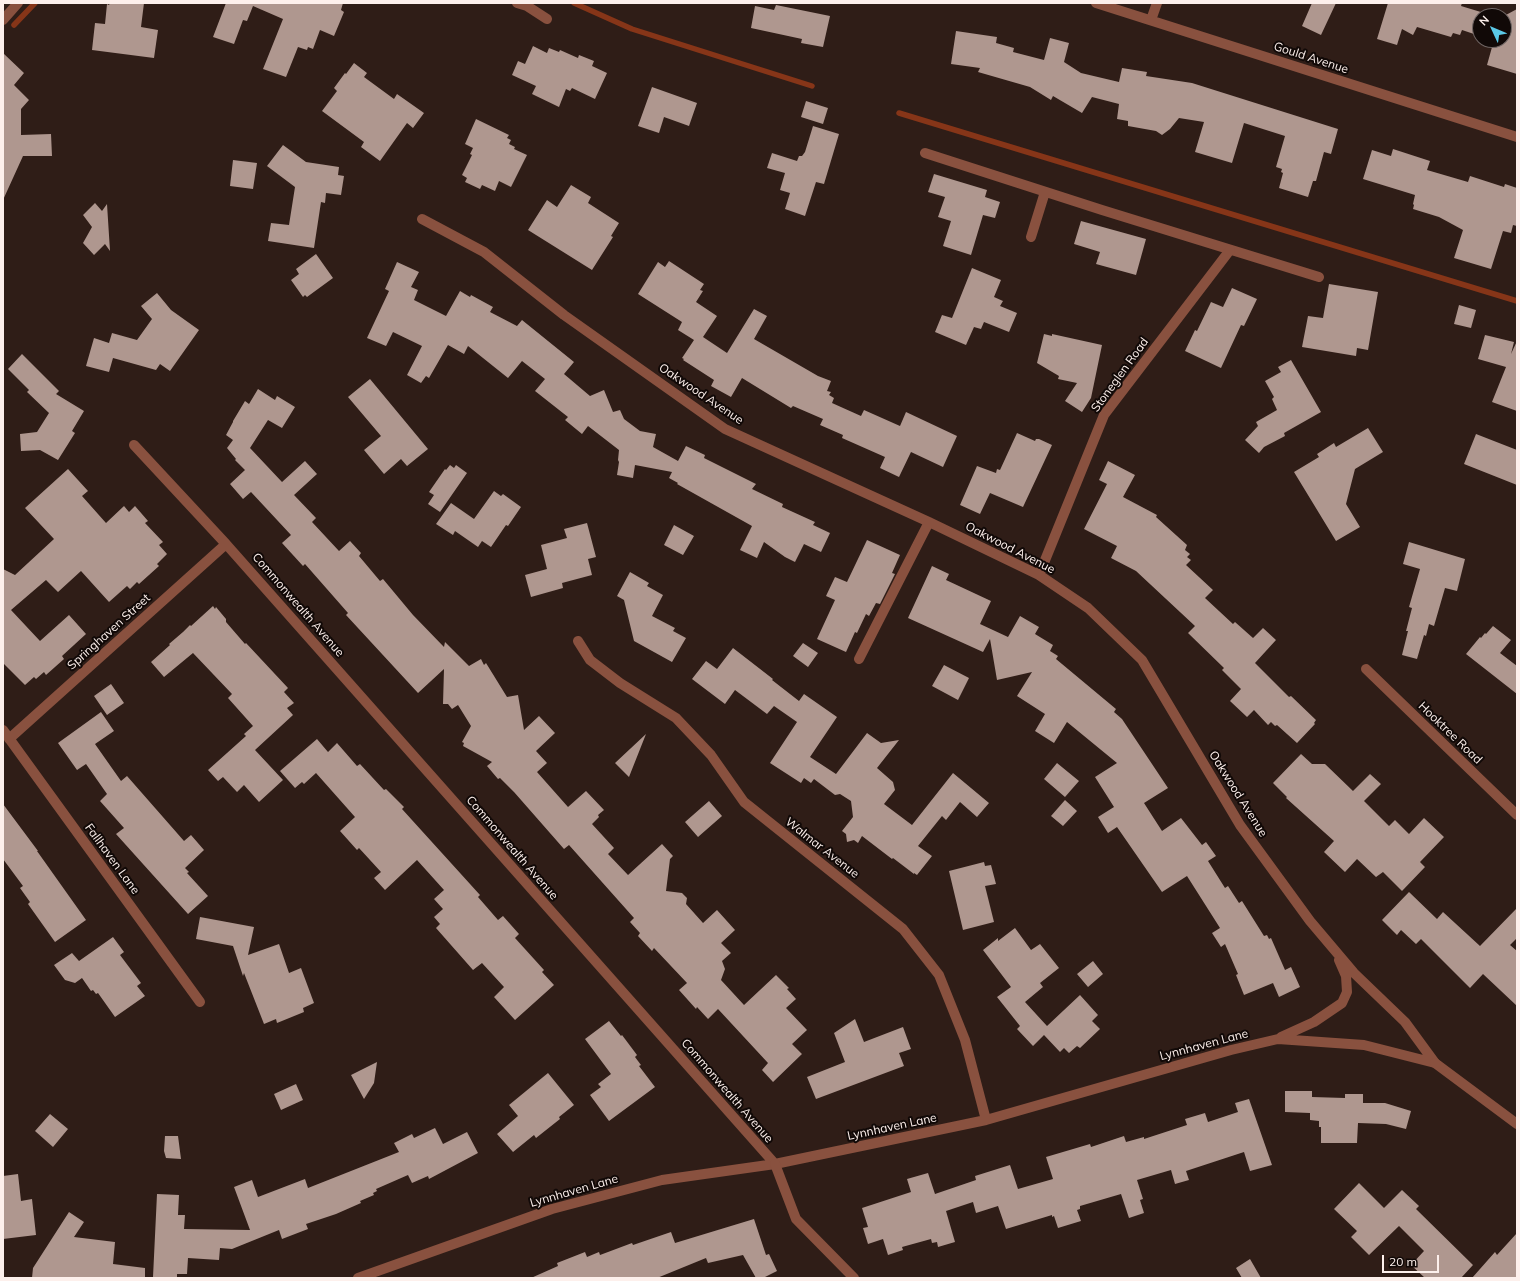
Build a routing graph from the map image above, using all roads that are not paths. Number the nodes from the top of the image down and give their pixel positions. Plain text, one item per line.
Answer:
1 (18, 3) edge
2 (518, 3) edge
3 (1096, 3) edge
4 (1156, 3) edge
5 (547, 19) dead end
6 (3, 20) edge
7 (1151, 20) junction
8 (1517, 137) edge
9 (925, 153) dead end
10 (1045, 192) junction
11 (422, 219) dead end
12 (1031, 237) dead end
13 (1230, 250) junction
14 (1319, 277) dead end
15 (134, 445) dead end
16 (929, 522) junction
17 (226, 544) junction
18 (1039, 575) junction
19 (578, 641) dead end
20 (859, 658) dead end
21 (1366, 669) dead end
22 (3, 730) edge
23 (9, 739) junction
24 (1517, 815) edge
25 (1334, 949) junction
26 (200, 1002) dead end
27 (1278, 1039) junction
28 (1435, 1063) junction
29 (986, 1120) junction
30 (1516, 1122) edge
31 (774, 1164) junction
32 (358, 1278) edge
33 (854, 1278) edge

1 - 6 street
2 - 5 street
3 - 7 street, Gould Avenue
4 - 7 street
7 - 8 street, Gould Avenue
9 - 10 street
10 - 12 street
10 - 13 street
11 - 16 street, Oakwood Avenue
13 - 14 street
13 - 18 street, Stoneglen Road
15 - 17 street, Commonwealth Avenue
16 - 18 street, Oakwood Avenue
16 - 20 street
17 - 23 street, Springhaven Street
17 - 31 street, Commonwealth Avenue
18 - 25 street, Oakwood Avenue
19 - 29 street, Walmar Avenue
21 - 24 street, Hooktree Road
22 - 23 street, Fallhaven Lane
23 - 26 street, Fallhaven Lane
25 - 27 street
25 - 28 street, Oakwood Avenue
27 - 28 street, Lynnhaven Lane
27 - 29 street, Lynnhaven Lane
28 - 30 street, Oakwood Avenue
29 - 31 street, Lynnhaven Lane
31 - 32 street, Lynnhaven Lane
31 - 33 street, Commonwealth Avenue

